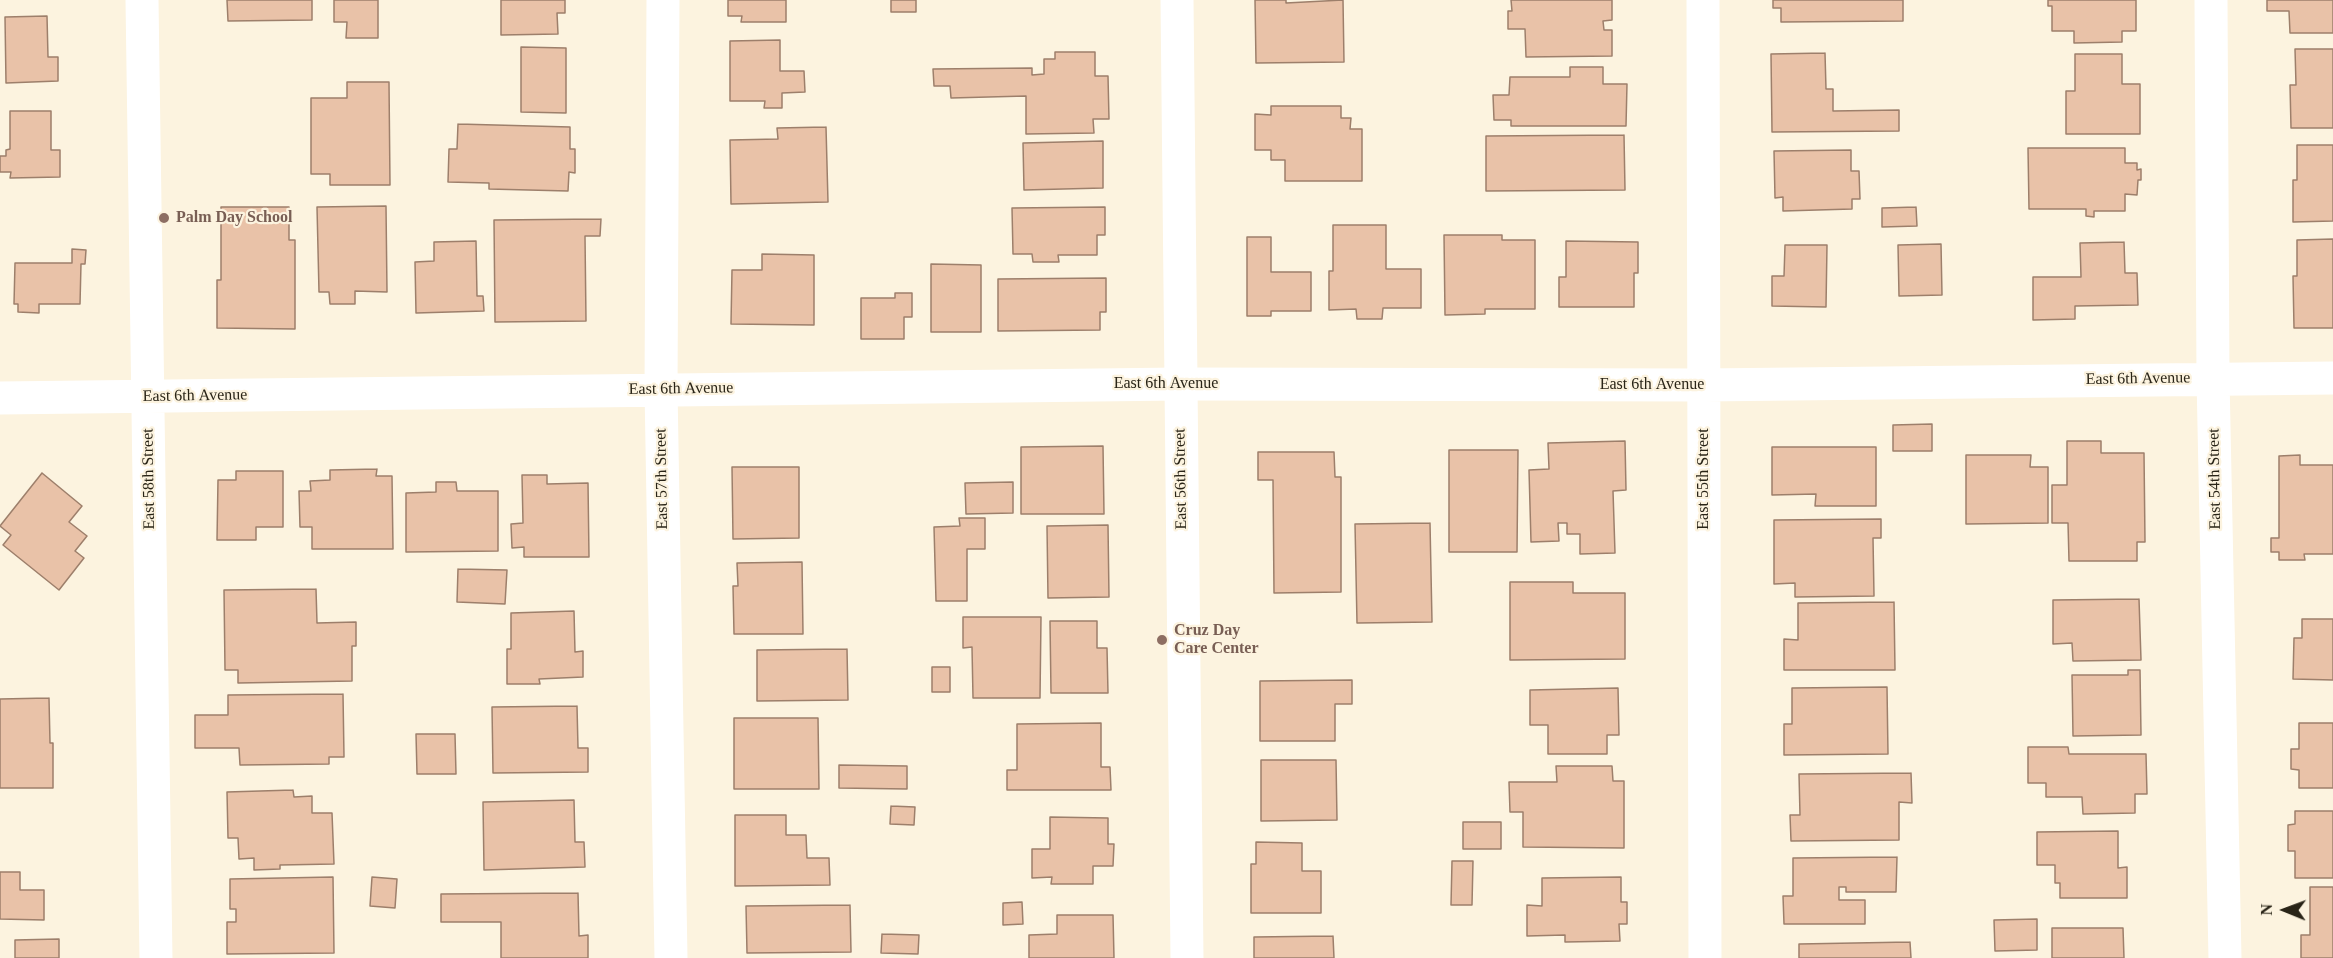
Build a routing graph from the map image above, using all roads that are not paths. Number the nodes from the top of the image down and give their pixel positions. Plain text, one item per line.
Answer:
1 (142, 0) edge
2 (663, 0) edge
3 (1177, 0) edge
4 (1702, 0) edge
5 (2211, 0) edge
6 (2213, 378) junction
7 (2333, 378) edge
8 (1180, 384) junction
9 (1704, 385) junction
10 (661, 389) junction
11 (147, 396) junction
12 (0, 398) edge
13 (156, 958) edge
14 (671, 958) edge
15 (1187, 958) edge
16 (1705, 958) edge
17 (2225, 958) edge

1 - 11 street, East 58th Street
2 - 10 street, East 57th Street
3 - 8 street, East 56th Street
4 - 9 street, East 55th Street
5 - 6 street, East 54th Street
6 - 7 street, East 6th Avenue
6 - 9 street, East 6th Avenue
6 - 17 street, East 54th Street
8 - 9 street, East 6th Avenue
8 - 10 street, East 6th Avenue
8 - 15 street, East 56th Street
9 - 16 street, East 55th Street
10 - 11 street, East 6th Avenue
10 - 14 street, East 57th Street
11 - 12 street, East 6th Avenue
11 - 13 street, East 58th Street

